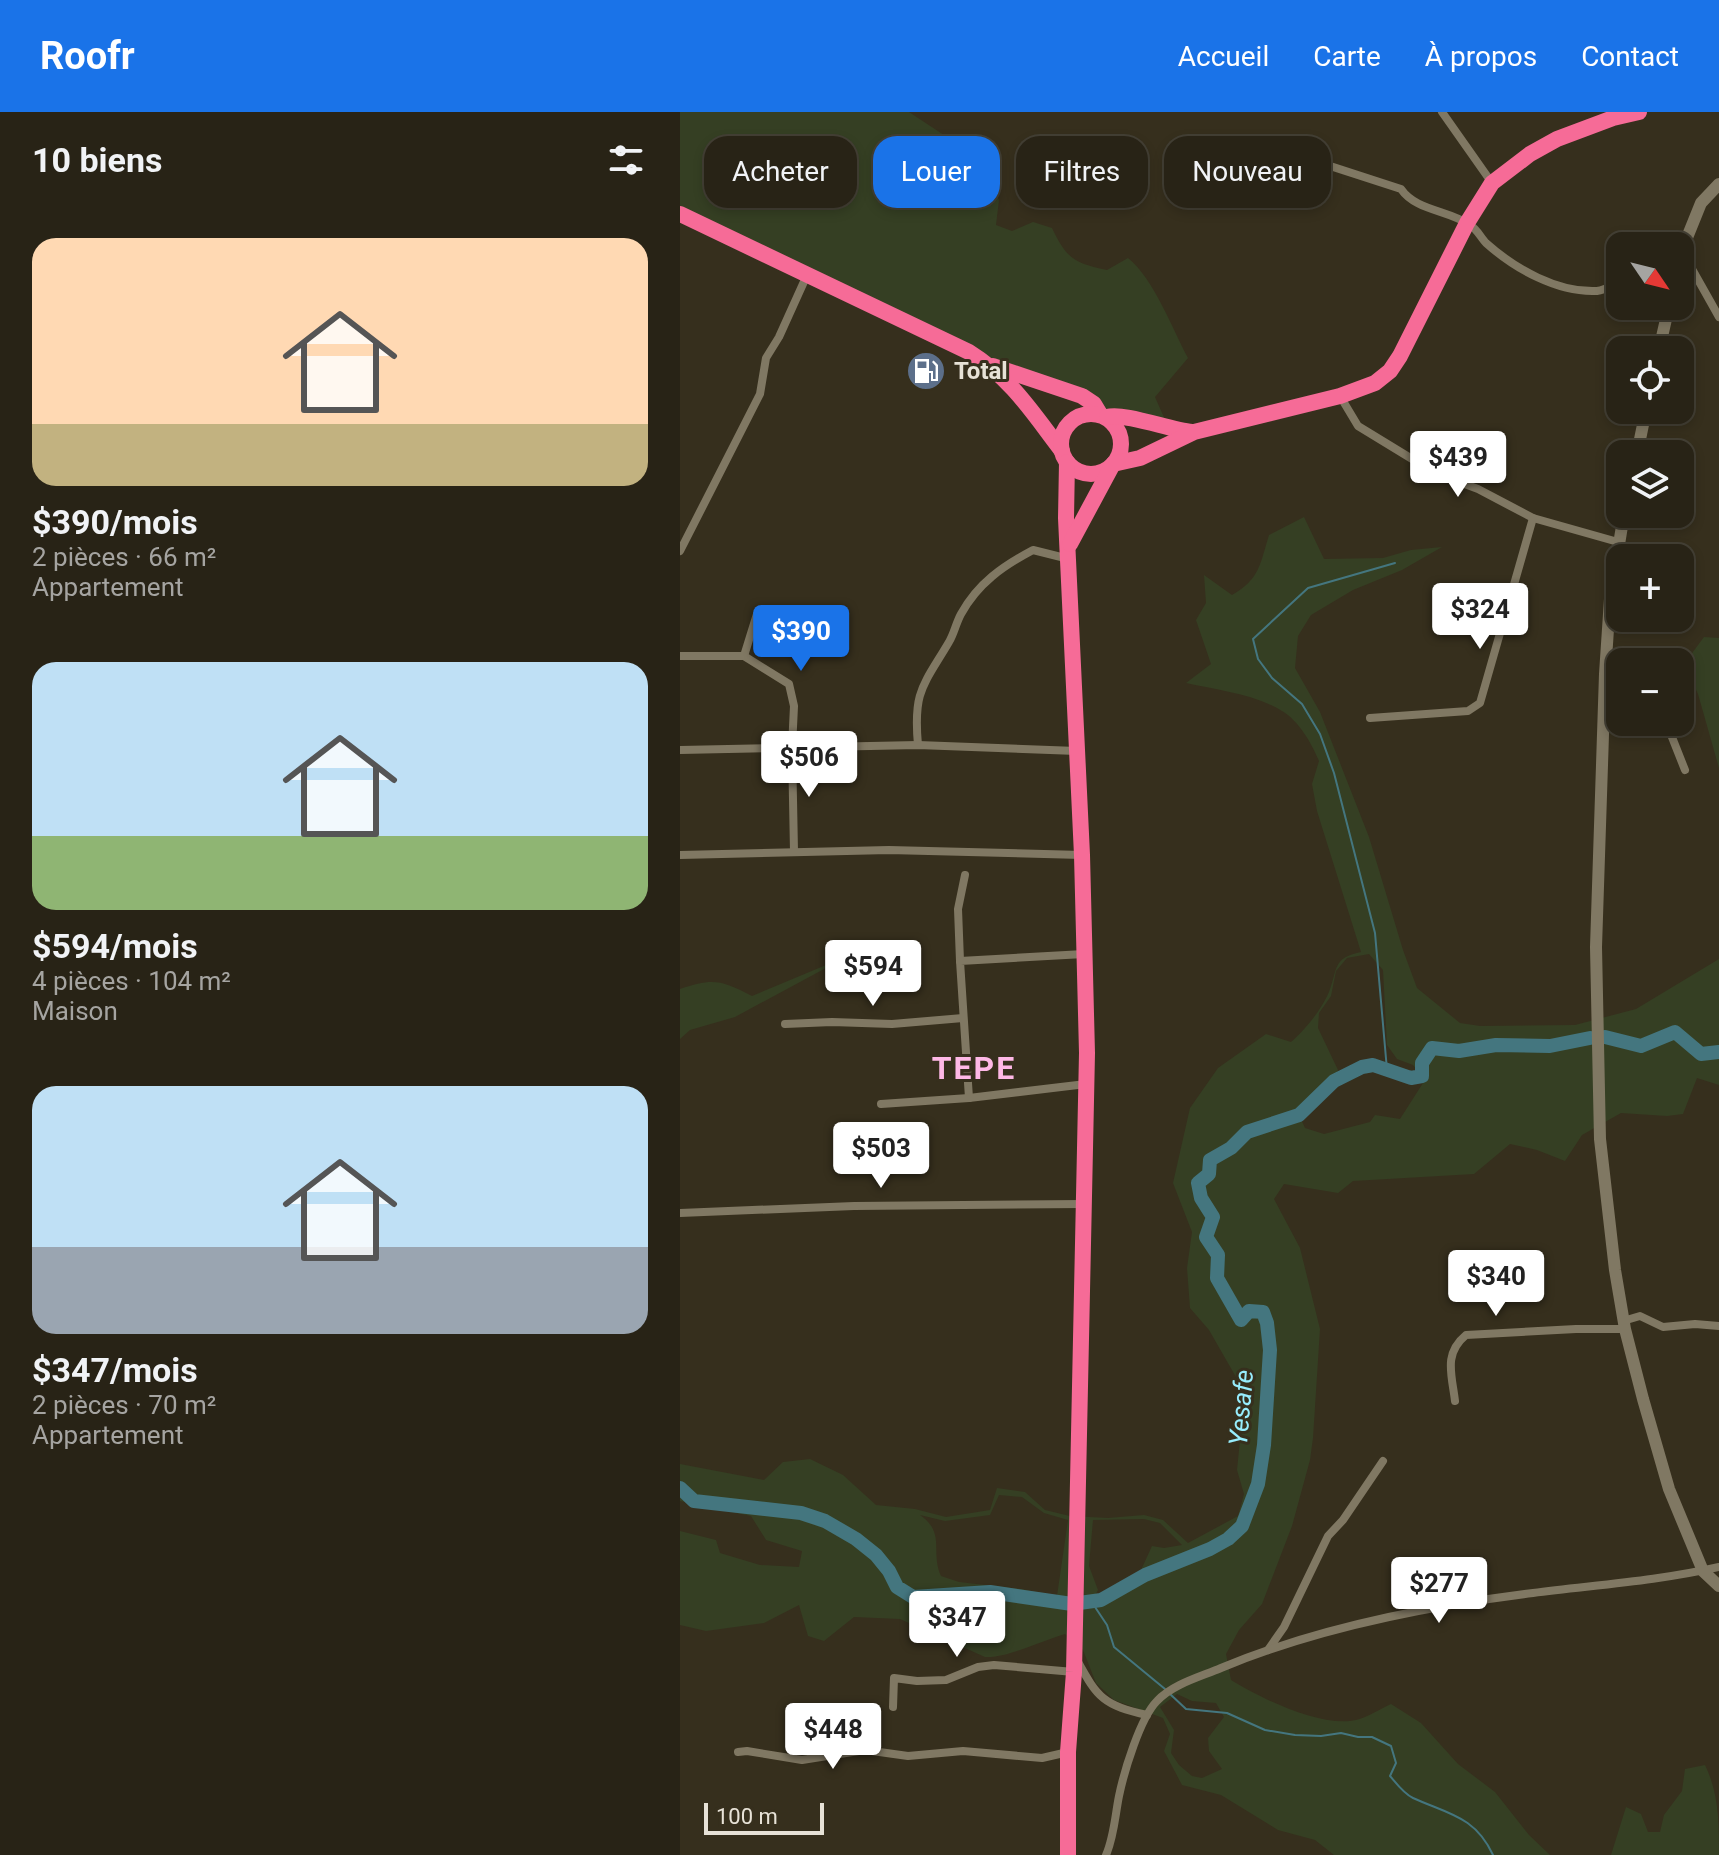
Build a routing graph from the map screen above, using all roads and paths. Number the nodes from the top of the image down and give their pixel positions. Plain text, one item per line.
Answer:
1 (1442, 112) edge
2 (1639, 112) edge
3 (1331, 166) edge
4 (1492, 183) junction
5 (1719, 184) edge
6 (680, 214) edge
7 (1467, 223) junction
8 (1690, 232) edge
9 (1694, 273) edge
10 (807, 275) junction
11 (1606, 288) edge
12 (1719, 317) edge
13 (988, 364) junction
14 (1340, 396) junction
15 (1103, 416) junction
16 (1194, 432) junction
17 (1064, 457) junction
18 (1113, 464) junction
19 (1533, 518) junction
20 (1621, 528) edge
21 (1618, 542) junction
22 (680, 551) edge
23 (1069, 552) junction
24 (757, 614) dead end
25 (680, 656) edge
26 (744, 656) junction
27 (1605, 674) joint
28 (1370, 718) dead end
29 (1672, 736) edge
30 (918, 745) junction
31 (792, 748) junction
32 (680, 750) edge
33 (1077, 751) junction
34 (1685, 770) dead end
35 (794, 851) junction
36 (680, 855) edge
37 (1082, 855) junction
38 (965, 875) dead end
39 (1085, 954) junction
40 (960, 961) junction
41 (963, 1018) junction
42 (785, 1024) dead end
43 (1087, 1084) junction
44 (969, 1098) junction
45 (881, 1104) dead end
46 (1085, 1204) junction
47 (680, 1213) edge
48 (1624, 1325) junction
49 (1719, 1326) edge
50 (1455, 1401) dead end
51 (1383, 1461) dead end
52 (1719, 1567) edge
53 (1703, 1571) junction
54 (1719, 1586) edge
55 (1267, 1651) junction
56 (1074, 1654) junction
57 (1074, 1672) junction
58 (893, 1707) dead end
59 (1147, 1715) junction
60 (738, 1752) dead end
61 (1068, 1752) junction
62 (1068, 1855) edge
63 (1106, 1855) edge

1 - 4 street
2 - 4 highway
3 - 7 street
4 - 7 highway
5 - 8 street
6 - 10 highway
7 - 11 street
7 - 14 highway
9 - 12 street
10 - 13 highway
10 - 22 street
13 - 15 highway
13 - 17 highway
14 - 16 highway
14 - 19 street
15 - 16 highway
15 - 17 highway
15 - 18 highway
16 - 18 highway
17 - 18 highway
17 - 23 highway
18 - 23 highway
19 - 21 street
19 - 28 street
20 - 21 street
21 - 27 street
23 - 30 street
23 - 33 highway
24 - 26 street
25 - 26 street
26 - 31 street
27 - 48 street
29 - 34 street
30 - 31 street
30 - 33 street
31 - 32 street
31 - 35 street
33 - 37 highway
35 - 36 street
35 - 37 street
37 - 39 highway
38 - 40 street
39 - 40 street
39 - 43 highway
40 - 41 street
41 - 42 street
41 - 44 street
43 - 44 street
43 - 46 highway
44 - 45 street
46 - 47 street
46 - 56 highway
48 - 49 street
48 - 50 street
48 - 53 street
51 - 55 street
52 - 53 street
53 - 54 street
53 - 55 street
55 - 59 street
56 - 57 highway
56 - 59 street
57 - 58 street
57 - 61 highway
59 - 63 street
60 - 61 street
61 - 62 highway

